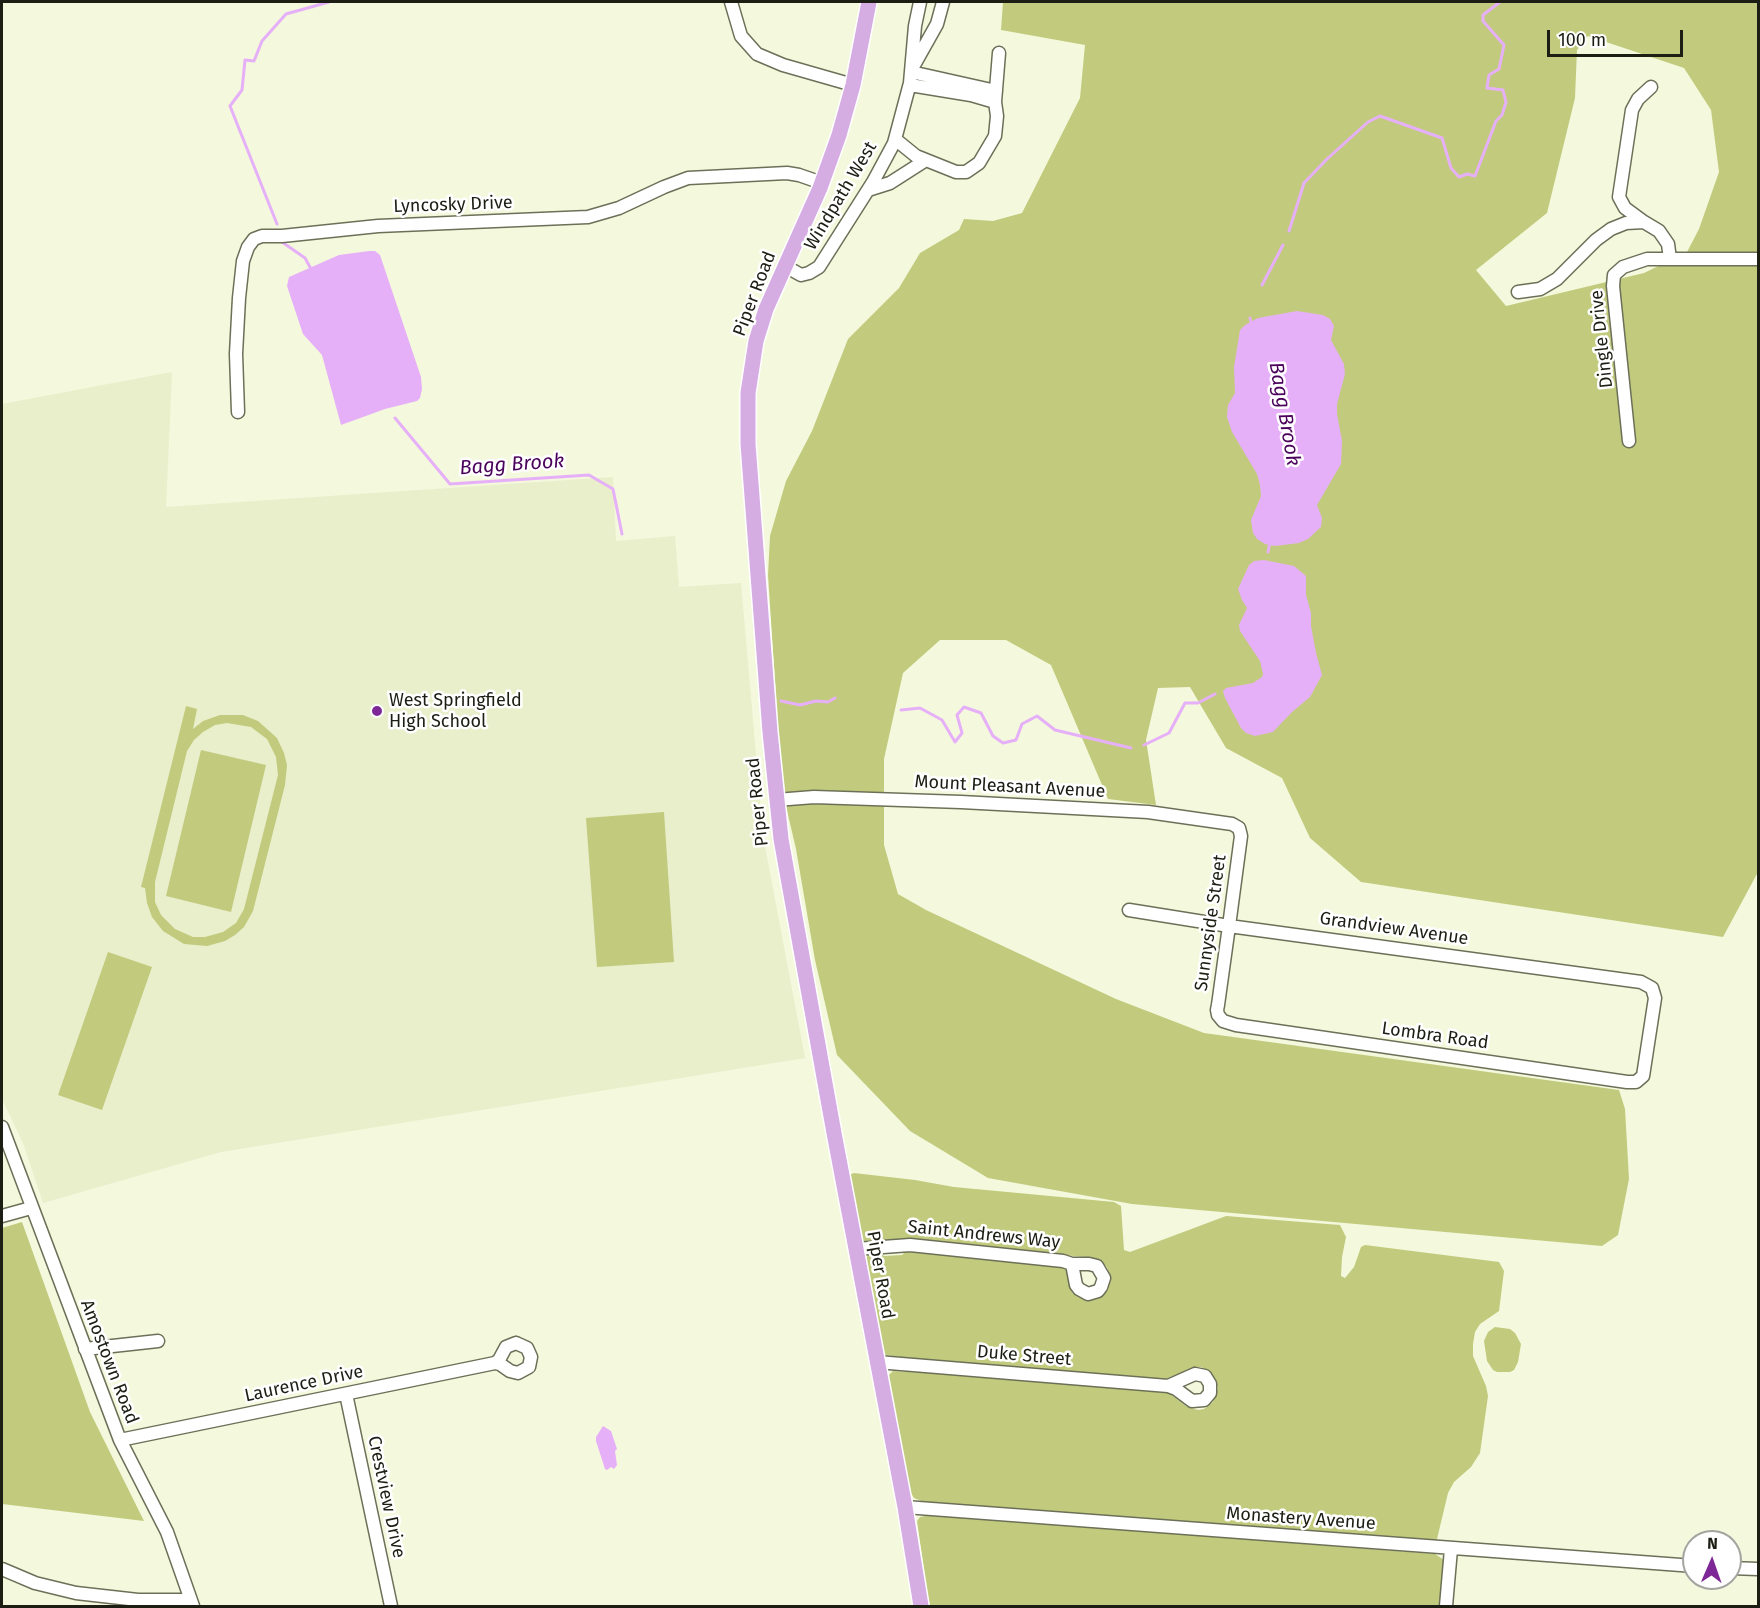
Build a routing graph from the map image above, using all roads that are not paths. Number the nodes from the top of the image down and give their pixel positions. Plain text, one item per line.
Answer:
1 (729, 2) edge
2 (869, 2) edge
3 (920, 2) edge
4 (943, 2) edge
5 (999, 53) dead end
6 (911, 72) junction
7 (853, 85) junction
8 (910, 85) junction
9 (1651, 87) dead end
10 (996, 97) junction
11 (895, 139) junction
12 (926, 160) junction
13 (822, 183) junction
14 (868, 190) junction
15 (1644, 222) junction
16 (1670, 259) junction
17 (1758, 259) edge
18 (785, 266) junction
19 (1518, 292) dead end
20 (238, 412) dead end
21 (1629, 441) dead end
22 (776, 800) junction
23 (1239, 828) joint
24 (1129, 910) dead end
25 (1229, 926) junction
26 (1222, 1021) joint
27 (1641, 1078) joint
28 (2, 1126) edge
29 (31, 1208) junction
30 (2, 1216) edge
31 (856, 1249) junction
32 (1072, 1264) dead end
33 (158, 1341) dead end
34 (85, 1349) junction
35 (877, 1362) junction
36 (495, 1363) dead end
37 (1168, 1386) dead end
38 (346, 1394) junction
39 (120, 1440) junction
40 (905, 1507) junction
41 (1451, 1549) junction
42 (1682, 1565) edge
43 (1742, 1568) edge
44 (2, 1569) edge
45 (1758, 1569) edge
46 (192, 1604) edge
47 (391, 1606) edge
48 (921, 1606) edge
49 (1446, 1606) edge

1 - 7 street
2 - 7 main road, Piper Road
3 - 6 street, Windpath West
4 - 6 street, Windpath West
5 - 10 street
6 - 8 street, Windpath West
6 - 10 street
7 - 13 main road, Piper Road
8 - 10 street
8 - 11 street, Windpath West
9 - 15 street
10 - 12 street
11 - 12 street
11 - 14 street, Windpath West
12 - 14 street
13 - 18 main road, Piper Road
13 - 20 street, Lyncosky Drive
14 - 18 street, Windpath West
15 - 16 street
15 - 19 street
16 - 17 street, Dingle Drive
16 - 21 street, Dingle Drive
18 - 22 main road, Piper Road
22 - 23 street, Mount Pleasant Avenue
22 - 31 main road, Piper Road
23 - 25 street, Sunnyside Street
24 - 25 street, Grandview Avenue
25 - 26 street, Sunnyside Street
25 - 27 street, Grandview Avenue
26 - 27 street, Lombra Road
28 - 29 street, Amostown Road
29 - 30 street
29 - 34 street, Amostown Road
31 - 32 street, Saint Andrews Way
31 - 35 main road, Piper Road
33 - 34 street
34 - 39 street, Amostown Road
35 - 37 street, Duke Street
35 - 40 main road, Piper Road
36 - 38 street, Laurence Drive
38 - 39 street, Laurence Drive
38 - 47 street, Crestview Drive
39 - 46 street, Amostown Road
40 - 41 street, Monastery Avenue
40 - 48 main road, Piper Road
41 - 42 street, Monastery Avenue
41 - 49 street
43 - 45 street
44 - 46 street

